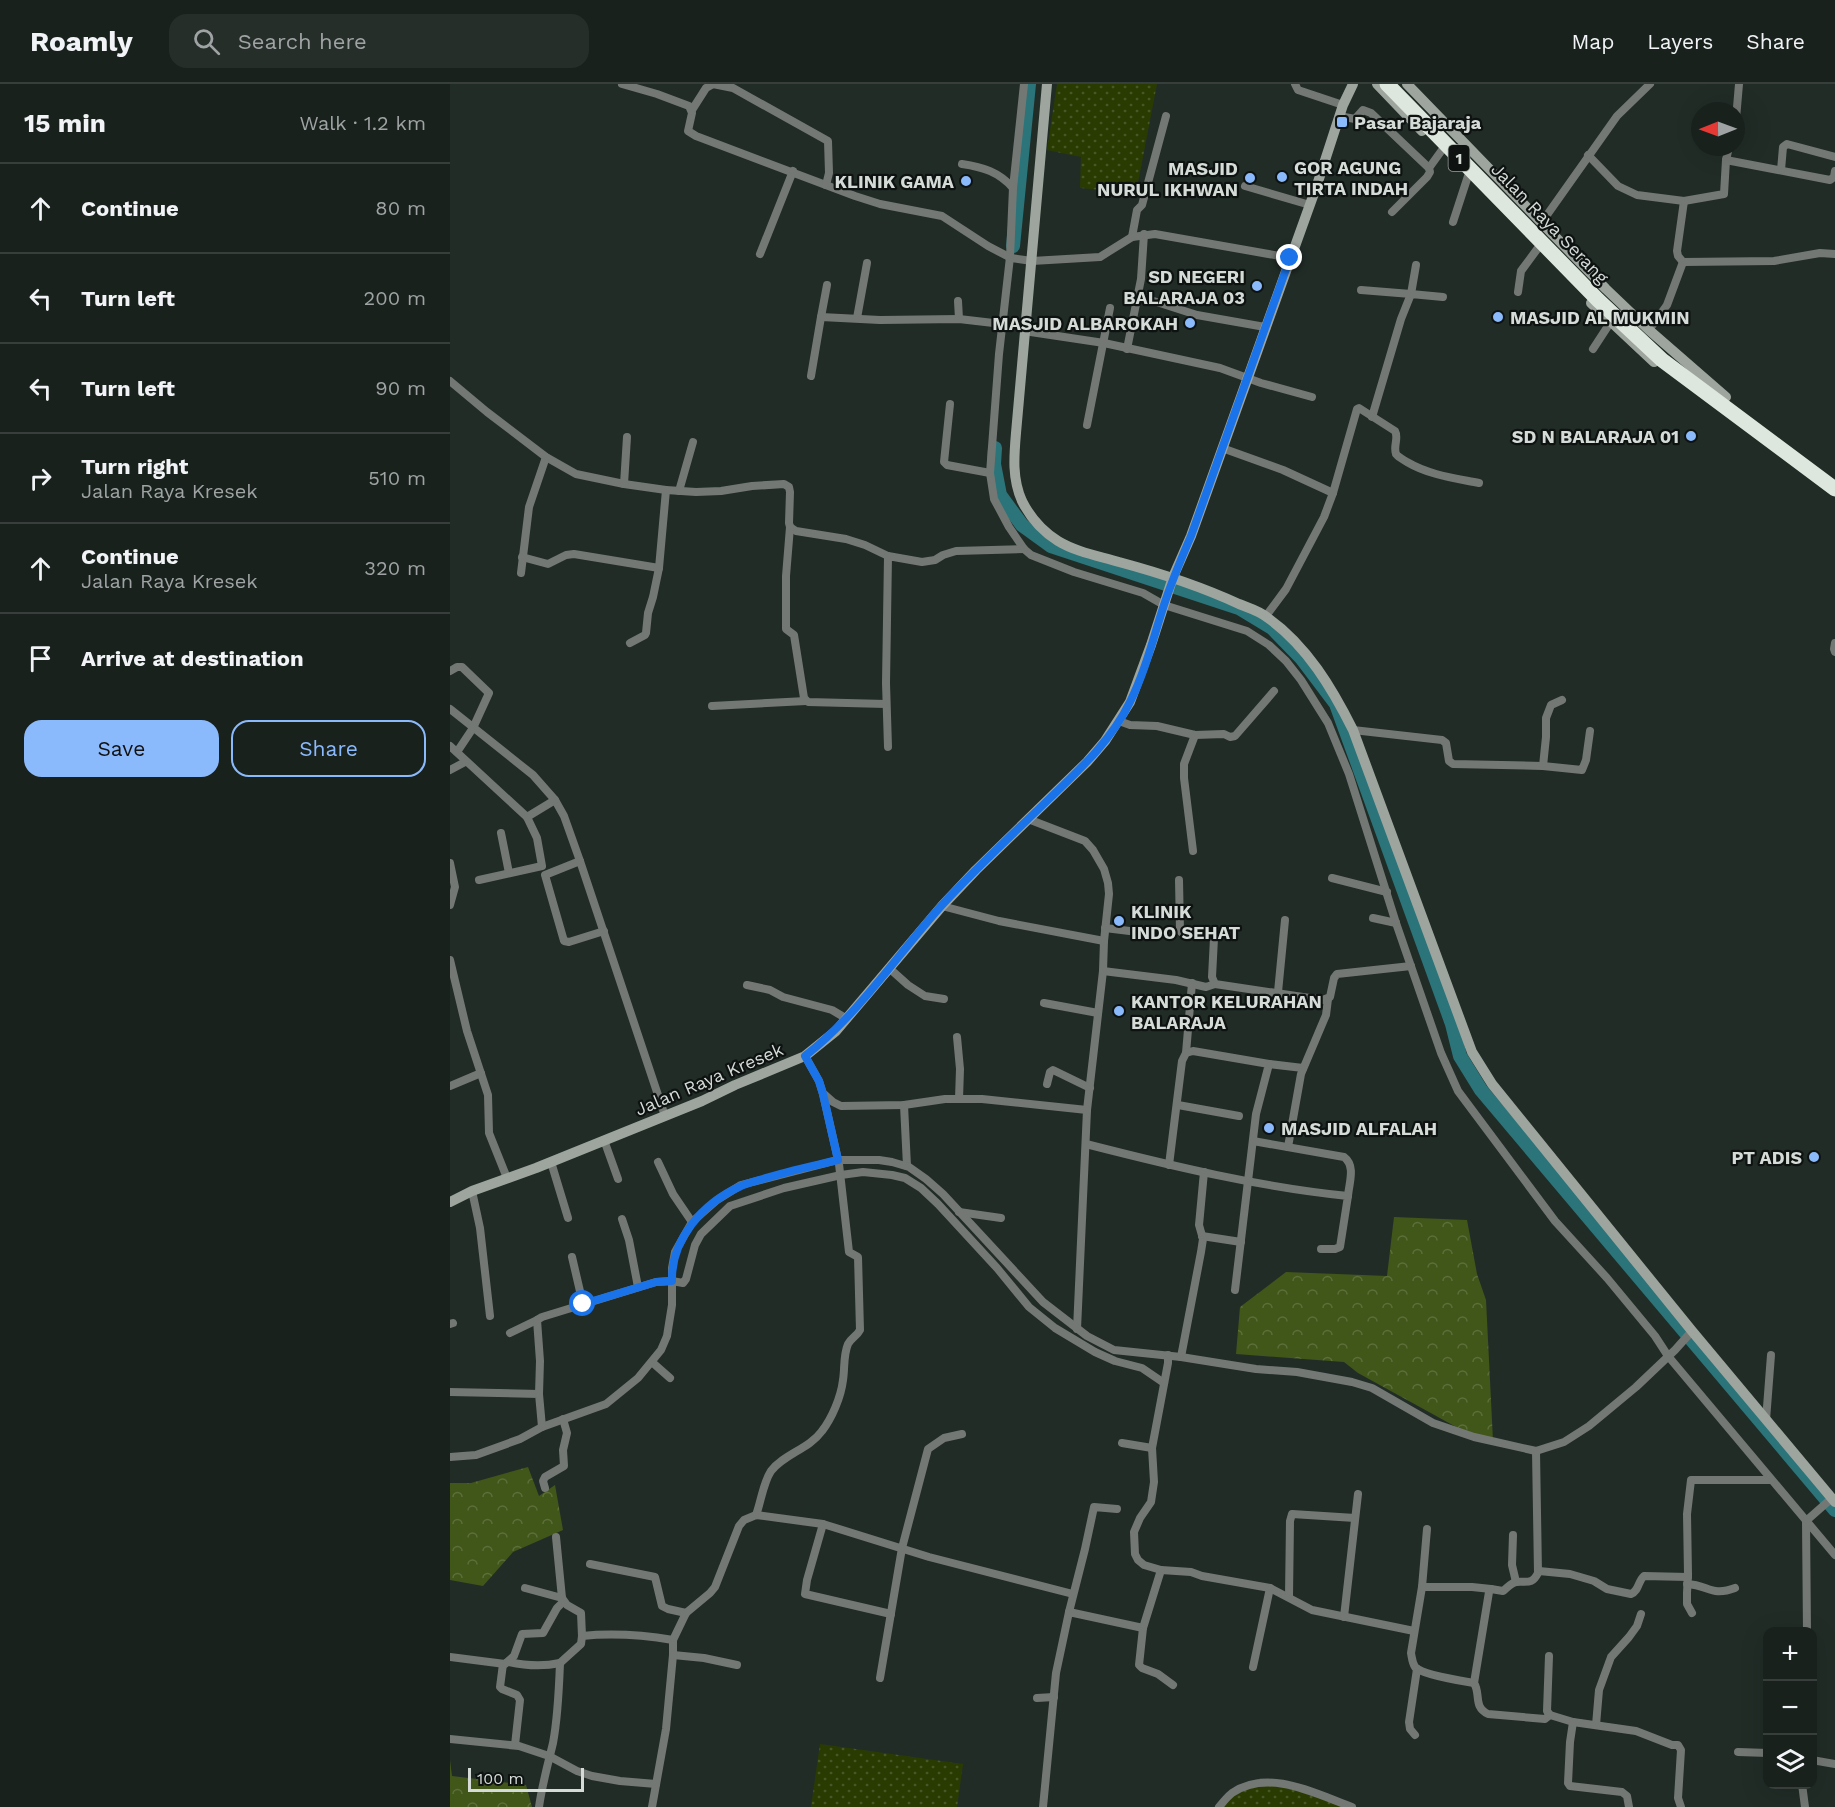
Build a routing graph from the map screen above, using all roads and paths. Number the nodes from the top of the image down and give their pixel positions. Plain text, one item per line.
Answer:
1 (622, 84) edge
2 (1024, 84) edge
3 (1047, 84) edge
4 (1295, 84) edge
5 (1377, 84) edge
6 (1388, 84) edge
7 (1397, 84) edge
8 (1407, 84) edge
9 (1650, 84) edge
10 (1739, 84) edge
11 (640, 86) edge
12 (1350, 86) edge
13 (1415, 93) junction
14 (1737, 102) edge
15 (1396, 104) junction
16 (1343, 105) junction
17 (692, 110) junction
18 (1166, 116) dead end
19 (1340, 116) junction
20 (1442, 150) junction
21 (1588, 155) junction
22 (1727, 156) edge
23 (1835, 157) edge
24 (1726, 160) junction
25 (962, 164) dead end
26 (1430, 168) junction
27 (1781, 170) junction
28 (793, 171) junction
29 (1835, 171) edge
30 (1468, 176) junction
31 (825, 185) junction
32 (1245, 186) dead end
33 (1013, 188) junction
34 (1684, 201) junction
35 (1522, 202) junction
36 (1310, 205) junction
37 (1392, 212) dead end
38 (1510, 219) junction
39 (1453, 222) dead end
40 (1542, 222) junction
41 (1144, 234) junction
42 (1132, 237) junction
43 (1538, 249) junction
44 (760, 254) dead end
45 (1835, 254) edge
46 (1010, 257) junction
47 (1290, 258) junction
48 (1030, 261) junction
49 (1683, 262) junction
50 (867, 263) dead end
51 (1416, 265) dead end
52 (827, 285) dead end
53 (1361, 290) dead end
54 (1518, 292) dead end
55 (1411, 294) junction
56 (1138, 296) junction
57 (1443, 297) dead end
58 (958, 302) dead end
59 (1110, 308) dead end
60 (821, 317) junction
61 (857, 318) junction
62 (958, 318) junction
63 (1610, 323) junction
64 (1002, 324) junction
65 (1265, 327) junction
66 (1649, 330) junction
67 (1024, 331) junction
68 (1104, 343) junction
69 (1127, 349) junction
70 (1593, 349) dead end
71 (1664, 358) junction
72 (811, 376) dead end
73 (1247, 378) junction
74 (450, 381) edge
75 (1312, 397) dead end
76 (1722, 401) junction
77 (950, 404) dead end
78 (1372, 417) junction
79 (1087, 425) dead end
80 (627, 436) dead end
81 (693, 442) dead end
82 (1222, 448) junction
83 (546, 457) junction
84 (990, 473) junction
85 (1835, 480) edge
86 (1479, 483) dead end
87 (624, 484) junction
88 (1835, 489) edge
89 (666, 490) junction
90 (679, 490) junction
91 (1333, 493) junction
92 (790, 527) junction
93 (1024, 549) junction
94 (888, 556) junction
95 (522, 557) junction
96 (659, 568) junction
97 (521, 573) dead end
98 (1173, 578) junction
99 (1165, 603) junction
100 (1266, 616) junction
101 (630, 643) dead end
102 (1835, 643) edge
103 (1835, 652) edge
104 (450, 671) edge
105 (1275, 691) dead end
106 (1562, 700) dead end
107 (806, 701) junction
108 (886, 704) junction
109 (712, 706) dead end
110 (450, 709) edge
111 (1119, 721) junction
112 (473, 728) junction
113 (1353, 730) junction
114 (1590, 730) dead end
115 (1195, 735) junction
116 (450, 746) edge
117 (888, 747) dead end
118 (457, 753) junction
119 (465, 762) junction
120 (1544, 766) junction
121 (450, 770) edge
122 (555, 800) junction
123 (527, 817) junction
124 (1028, 819) junction
125 (501, 833) dead end
126 (1193, 851) dead end
127 (580, 861) junction
128 (450, 863) edge
129 (542, 866) junction
130 (509, 873) junction
131 (545, 875) junction
132 (1332, 878) dead end
133 (479, 880) dead end
134 (1179, 880) dead end
135 (1387, 892) junction
136 (450, 905) edge
137 (942, 906) junction
138 (1373, 918) dead end
139 (1285, 920) dead end
140 (1396, 923) junction
141 (1105, 928) junction
142 (604, 932) junction
143 (1146, 933) dead end
144 (1104, 941) junction
145 (450, 960) edge
146 (1411, 966) junction
147 (889, 968) junction
148 (1103, 971) junction
149 (1192, 983) junction
150 (1215, 984) junction
151 (747, 985) dead end
152 (1278, 992) junction
153 (944, 999) dead end
154 (1328, 999) junction
155 (1044, 1003) dead end
156 (1098, 1013) junction
157 (847, 1018) junction
158 (957, 1037) dead end
159 (1186, 1053) junction
160 (805, 1056) junction
161 (1269, 1064) junction
162 (1304, 1068) junction
163 (481, 1073) junction
164 (1047, 1084) dead end
165 (450, 1086) edge
166 (1090, 1088) junction
167 (823, 1094) junction
168 (959, 1099) junction
169 (904, 1105) junction
170 (1178, 1105) junction
171 (1087, 1110) junction
172 (665, 1116) junction
173 (1239, 1116) dead end
174 (604, 1140) junction
175 (1253, 1141) junction
176 (1086, 1144) junction
177 (1288, 1147) junction
178 (551, 1162) junction
179 (658, 1162) dead end
180 (839, 1162) junction
181 (1169, 1165) junction
182 (879, 1166) junction
183 (893, 1169) junction
184 (907, 1171) junction
185 (1204, 1172) junction
186 (841, 1174) junction
187 (507, 1178) junction
188 (618, 1179) dead end
189 (783, 1181) junction
190 (1248, 1181) junction
191 (924, 1183) junction
192 (741, 1187) junction
193 (760, 1187) junction
194 (472, 1191) junction
195 (1348, 1196) junction
196 (940, 1199) junction
197 (743, 1200) junction
198 (728, 1201) junction
199 (450, 1202) edge
200 (960, 1212) junction
201 (568, 1218) dead end
202 (1001, 1218) dead end
203 (622, 1219) dead end
204 (692, 1222) junction
205 (1202, 1236) junction
206 (1241, 1242) junction
207 (1321, 1249) dead end
208 (572, 1257) dead end
209 (676, 1282) junction
210 (638, 1287) junction
211 (1235, 1290) dead end
212 (583, 1304) junction
213 (490, 1316) dead end
214 (537, 1320) junction
215 (1077, 1329) junction
216 (1691, 1332) junction
217 (510, 1333) dead end
218 (1771, 1355) dead end
219 (1668, 1356) junction
220 (1181, 1357) junction
221 (1168, 1359) junction
222 (654, 1364) junction
223 (670, 1378) dead end
224 (1164, 1382) junction
225 (450, 1392) edge
226 (539, 1394) junction
227 (563, 1419) junction
228 (1766, 1420) junction
229 (542, 1427) junction
230 (963, 1434) dead end
231 (1122, 1443) dead end
232 (1152, 1448) junction
233 (1536, 1456) junction
234 (450, 1458) edge
235 (1771, 1480) junction
236 (544, 1488) dead end
237 (1358, 1494) dead end
238 (1832, 1500) edge
239 (1117, 1509) dead end
240 (756, 1515) junction
241 (1355, 1518) junction
242 (1806, 1521) junction
243 (823, 1524) junction
244 (1427, 1529) dead end
245 (1513, 1535) dead end
246 (556, 1537) dead end
247 (902, 1548) junction
248 (1835, 1555) edge
249 (590, 1564) dead end
250 (1161, 1570) junction
251 (1539, 1571) junction
252 (1688, 1580) junction
253 (1516, 1582) junction
254 (1422, 1587) junction
255 (525, 1588) dead end
256 (1270, 1588) junction
257 (1735, 1588) dead end
258 (1491, 1589) junction
259 (1073, 1594) junction
260 (1289, 1598) junction
261 (562, 1600) junction
262 (1069, 1612) junction
263 (686, 1613) junction
264 (1692, 1613) dead end
265 (891, 1614) junction
266 (1641, 1614) dead end
267 (1344, 1617) junction
268 (1807, 1627) edge
269 (1143, 1628) junction
270 (1414, 1631) junction
271 (582, 1636) junction
272 (673, 1640) junction
273 (673, 1655) junction
274 (1549, 1656) dead end
275 (450, 1657) edge
276 (506, 1663) junction
277 (560, 1663) junction
278 (737, 1665) dead end
279 (1252, 1667) dead end
280 (1417, 1669) junction
281 (880, 1678) dead end
282 (1474, 1683) junction
283 (1173, 1685) dead end
284 (1054, 1697) junction
285 (1037, 1698) dead end
286 (1550, 1715) junction
287 (1573, 1722) junction
288 (1596, 1725) junction
289 (1415, 1735) dead end
290 (450, 1739) edge
291 (515, 1745) junction
292 (1737, 1752) dead end
293 (1763, 1753) edge
294 (549, 1756) junction
295 (1817, 1761) edge
296 (1835, 1764) edge
297 (656, 1784) junction
298 (1802, 1789) edge
299 (539, 1807) edge
300 (652, 1807) edge
301 (1043, 1807) edge
302 (1219, 1807) edge
303 (1352, 1807) edge
304 (1629, 1807) edge
305 (1681, 1807) edge
306 (1804, 1807) edge

1 - 11 street
2 - 33 street
3 - 48 main road
4 - 16 street
5 - 15 main road
6 - 71 highway, Jalan Raya Serang / 1
7 - 71 highway, Jalan Raya Serang / 1
8 - 13 main road
9 - 21 street
10 - 14 street
11 - 17 street
12 - 16 main road, Jalan Raya Kresek
13 - 15 main road
13 - 35 main road
15 - 20 main road
16 - 19 main road, Jalan Raya Kresek
17 - 28 street
17 - 31 street
18 - 42 street
19 - 26 street
19 - 36 main road, Jalan Raya Kresek
20 - 26 street
20 - 30 main road
21 - 34 street
21 - 40 street
22 - 24 street
23 - 27 street
24 - 27 street
24 - 34 street
25 - 33 street
26 - 37 street
27 - 29 street
28 - 31 street
28 - 44 street
30 - 38 main road
30 - 39 street
31 - 46 street
32 - 36 street
33 - 46 street
34 - 49 street
35 - 38 main road
35 - 40 main road
36 - 47 main road, Jalan Raya Kresek
38 - 43 main road
40 - 66 main road
41 - 42 street
41 - 47 street
41 - 56 street
42 - 48 street
43 - 54 street
43 - 63 main road
45 - 49 street
46 - 48 street
46 - 64 street
47 - 65 main road, Jalan Raya Kresek
48 - 67 main road
49 - 66 street
50 - 61 street
51 - 55 street
52 - 60 street
53 - 55 street
55 - 57 street
55 - 78 street
56 - 65 street
56 - 69 street
58 - 62 street
59 - 68 street
60 - 61 street
60 - 72 street
61 - 62 street
62 - 64 street
63 - 70 street
63 - 76 main road
64 - 84 street
65 - 73 main road, Jalan Raya Kresek
66 - 76 main road
67 - 68 street
67 - 98 main road
68 - 69 street
68 - 79 street
69 - 73 street
71 - 76 highway, Jalan Raya Serang / 1
73 - 75 street
73 - 82 main road, Jalan Raya Kresek
74 - 83 street
76 - 85 highway, Jalan Raya Serang / 1
76 - 88 highway, Jalan Raya Serang / 1
77 - 84 street
78 - 86 street
78 - 91 street
80 - 87 street
81 - 90 street
82 - 91 street
82 - 98 main road, Jalan Raya Kresek
83 - 87 street
83 - 95 street
84 - 93 street
87 - 89 street
89 - 90 street
89 - 96 street
90 - 92 street
91 - 100 street
92 - 94 street
92 - 107 street
93 - 94 street
93 - 99 street
94 - 108 street
95 - 96 street
95 - 97 street
96 - 101 street
98 - 99 main road, Jalan Raya Kresek
98 - 100 main road
99 - 111 main road, Jalan Raya Kresek
99 - 135 street
100 - 113 main road
102 - 103 street
104 - 112 street
105 - 115 street
106 - 120 street
107 - 108 street
107 - 109 street
108 - 117 street
110 - 112 street
111 - 115 street
111 - 124 main road, Jalan Raya Kresek
112 - 118 street
112 - 122 street
113 - 120 street
113 - 216 main road
114 - 120 street
115 - 126 street
116 - 118 street
118 - 119 street
119 - 121 street
119 - 123 street
122 - 123 street
122 - 127 street
123 - 129 street
124 - 137 main road, Jalan Raya Kresek
124 - 141 street
125 - 130 street
127 - 131 street
127 - 142 street
128 - 136 street
129 - 130 street
129 - 131 street
130 - 133 street
131 - 142 street
132 - 135 street
134 - 150 street
135 - 140 street
137 - 144 street
137 - 147 main road, Jalan Raya Kresek
138 - 140 street
139 - 152 street
140 - 146 street
141 - 143 street
141 - 144 street
142 - 172 street
144 - 148 street
145 - 163 street
146 - 154 street
146 - 219 street
147 - 153 street
147 - 157 main road, Jalan Raya Kresek
148 - 149 street
148 - 156 street
149 - 150 street
149 - 159 street
150 - 152 street
151 - 157 street
152 - 154 street
154 - 162 street
155 - 156 street
156 - 166 street
157 - 160 main road, Jalan Raya Kresek
158 - 168 street
159 - 161 street
159 - 170 street
160 - 167 street
160 - 172 main road, Jalan Raya Kresek
161 - 162 street
161 - 175 street
162 - 177 street
163 - 165 street
163 - 187 street
164 - 166 street
166 - 171 street
167 - 169 street
167 - 180 street
168 - 169 street
168 - 171 street
169 - 184 street
170 - 173 street
170 - 181 street
171 - 176 street
172 - 174 main road, Jalan Raya Kresek
174 - 178 main road, Jalan Raya Kresek
174 - 188 street
175 - 177 street
175 - 190 street
176 - 181 street
176 - 215 street
177 - 195 street
178 - 187 main road, Jalan Raya Kresek
178 - 201 street
179 - 204 street
180 - 182 street
180 - 186 street
180 - 189 street
181 - 185 street
182 - 183 street
182 - 183 street
182 - 186 street
183 - 184 street
183 - 184 street
184 - 191 street
184 - 191 street
185 - 190 street
185 - 205 street
186 - 189 street
186 - 240 street
187 - 194 main road, Jalan Raya Kresek
189 - 193 street
189 - 193 street
190 - 195 street
190 - 206 street
191 - 196 street
192 - 193 street
192 - 197 street
192 - 198 street
193 - 197 street
194 - 199 main road, Jalan Raya Kresek
194 - 213 street
195 - 207 street
196 - 200 street
196 - 224 street
197 - 198 street
198 - 204 street
198 - 209 street
200 - 202 street
200 - 215 street
203 - 210 street
204 - 209 street
205 - 206 street
205 - 220 street
206 - 211 street
208 - 212 street
209 - 210 street
209 - 222 street
210 - 212 street
212 - 214 street
214 - 217 street
214 - 226 street
215 - 221 street
216 - 219 street
216 - 228 main road
218 - 228 street
219 - 233 street
219 - 235 street
220 - 221 street
220 - 233 street
221 - 224 street
222 - 223 street
222 - 227 street
224 - 232 street
225 - 226 street
226 - 229 street
227 - 229 street
227 - 236 street
228 - 238 main road
229 - 234 street
230 - 247 street
231 - 232 street
232 - 250 street
233 - 251 street
235 - 242 street
235 - 252 street
237 - 241 street
238 - 242 street
239 - 259 street
240 - 243 street
240 - 263 street
241 - 260 street
241 - 267 street
242 - 248 street
242 - 268 street
243 - 247 street
243 - 265 street
244 - 254 street
245 - 253 street
246 - 261 street
247 - 259 street
247 - 265 street
249 - 263 street
250 - 256 street
250 - 269 street
251 - 252 street
251 - 253 street
252 - 257 street
252 - 264 street
253 - 258 street
254 - 258 street
254 - 270 street
255 - 261 street
256 - 260 street
256 - 279 street
258 - 282 street
259 - 262 street
260 - 267 street
261 - 271 street
261 - 276 street
262 - 269 street
262 - 284 street
263 - 272 street
265 - 281 street
266 - 288 street
267 - 270 street
269 - 283 street
270 - 280 street
271 - 272 street
271 - 277 street
272 - 273 street
273 - 278 street
273 - 297 street
274 - 286 street
275 - 276 street
276 - 277 street
276 - 291 street
277 - 294 street
280 - 282 street
280 - 289 street
282 - 286 street
284 - 285 street
284 - 301 street
286 - 287 street
287 - 288 street
287 - 304 street
288 - 305 street
290 - 291 street
291 - 294 street
292 - 293 street
294 - 297 street
294 - 299 street
295 - 296 street
297 - 300 street
298 - 306 street
302 - 303 street

